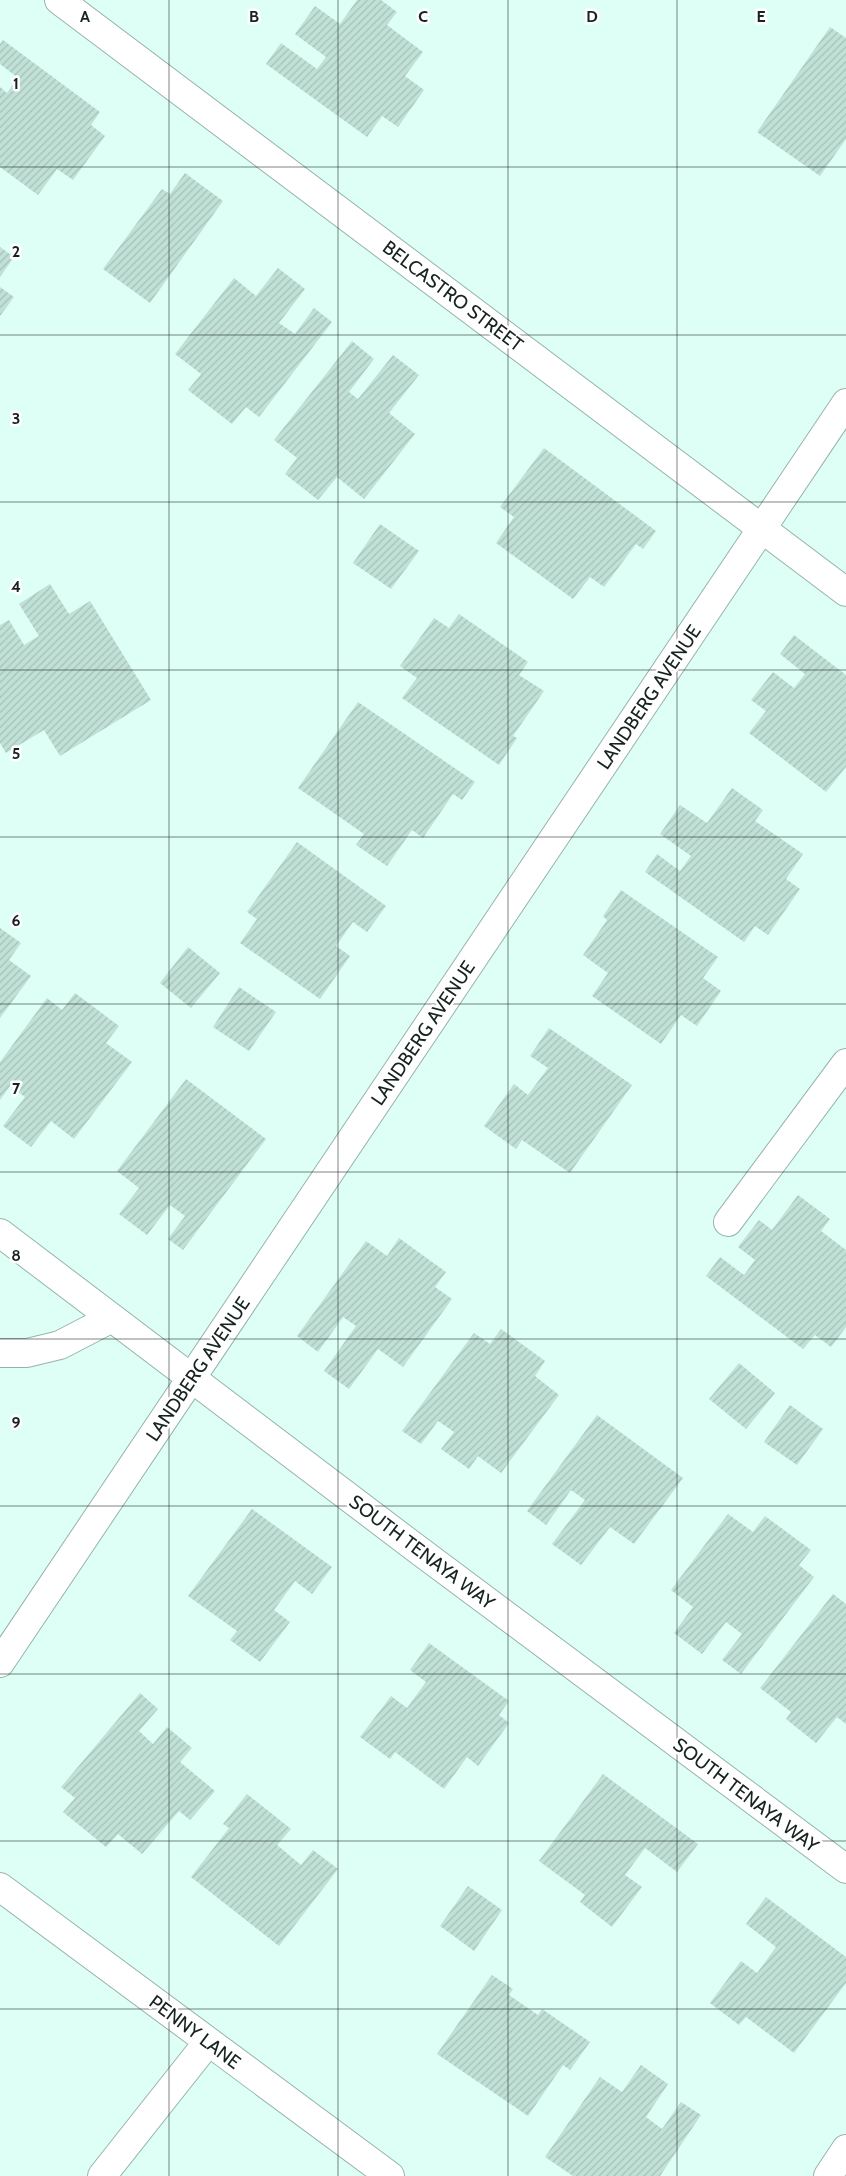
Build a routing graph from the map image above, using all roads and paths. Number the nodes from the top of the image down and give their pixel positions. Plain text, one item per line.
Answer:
1 (59, 0) edge
2 (846, 403) edge
3 (763, 528) junction
4 (846, 592) edge
5 (846, 1063) edge
6 (728, 1222) dead end
7 (0, 1232) edge
8 (112, 1318) junction
9 (0, 1353) edge
10 (192, 1378) junction
11 (0, 1663) edge
12 (846, 1869) edge
13 (0, 1887) edge
14 (208, 2042) junction
15 (846, 2149) edge
16 (102, 2176) edge
17 (390, 2176) edge
18 (828, 2176) edge

1 - 3 street, BELCASTRO STREET
2 - 3 street, LANDBERG AVENUE
3 - 4 street, BELCASTRO STREET
3 - 10 street, LANDBERG AVENUE
5 - 6 street
7 - 8 street, SOUTH TENAYA WAY
8 - 9 street
8 - 10 street, SOUTH TENAYA WAY
10 - 11 street, LANDBERG AVENUE
10 - 12 street, SOUTH TENAYA WAY
13 - 14 street, PENNY LANE
14 - 16 street
14 - 17 street, PENNY LANE
15 - 18 street

